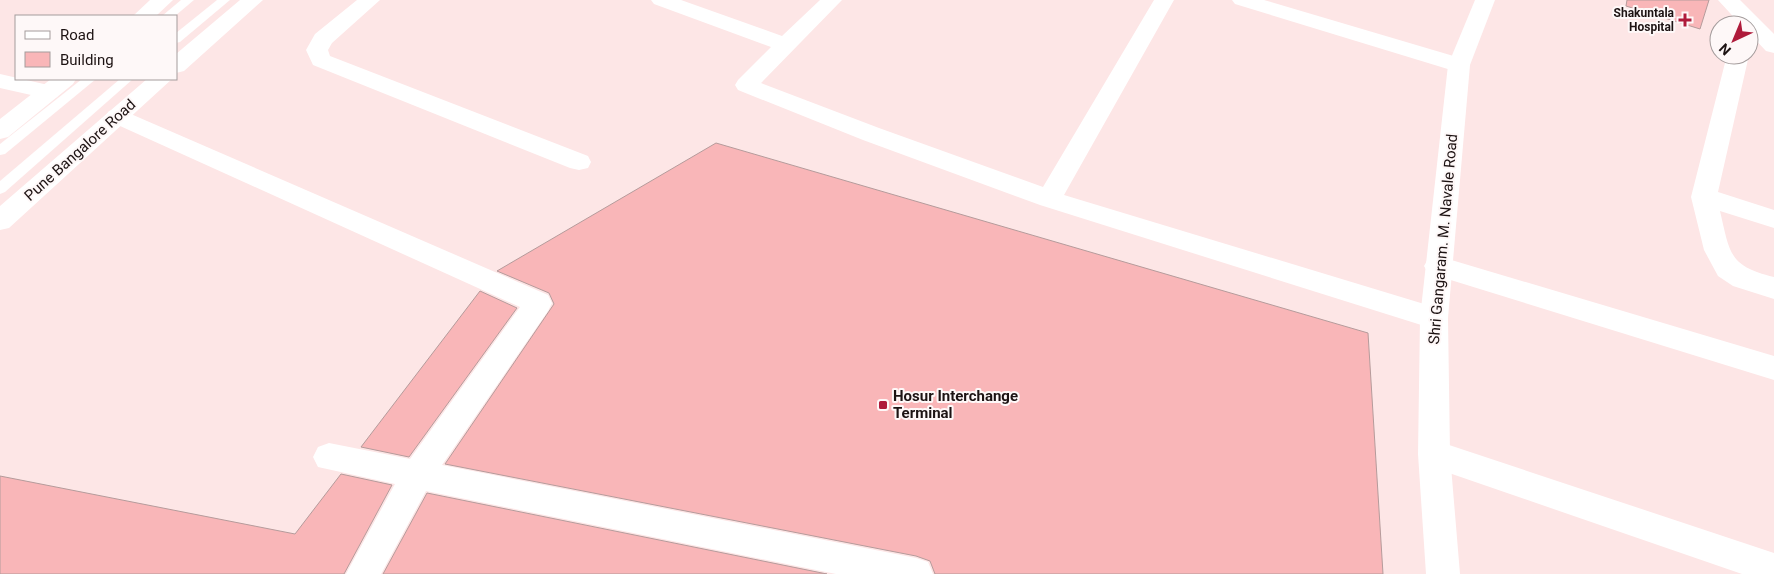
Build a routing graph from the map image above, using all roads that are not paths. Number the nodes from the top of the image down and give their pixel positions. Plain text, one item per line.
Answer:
1 (163, 0) edge
2 (188, 0) edge
3 (224, 0) edge
4 (253, 0) edge
5 (370, 0) edge
6 (661, 0) edge
7 (832, 0) edge
8 (1164, 0) edge
9 (1242, 0) edge
10 (1485, 0) edge
11 (1728, 0) edge
12 (144, 15) edge
13 (169, 15) edge
14 (1740, 15) edge
15 (1759, 33) edge
16 (178, 37) edge
17 (786, 45) junction
18 (1774, 46) edge
19 (178, 64) edge
20 (1459, 65) junction
21 (1736, 65) edge
22 (89, 80) edge
23 (127, 80) edge
24 (161, 80) edge
25 (0, 81) edge
26 (57, 85) edge
27 (117, 116) junction
28 (0, 131) edge
29 (0, 151) edge
30 (579, 162) dead end
31 (0, 189) edge
32 (1704, 197) junction
33 (1049, 200) junction
34 (1774, 219) edge
35 (0, 222) edge
36 (1438, 266) junction
37 (1774, 288) edge
38 (1434, 318) junction
39 (1774, 368) edge
40 (1434, 454) junction
41 (329, 457) dead end
42 (418, 474) junction
43 (1774, 569) edge
44 (363, 574) edge
45 (916, 574) edge
46 (1443, 574) edge

1 - 12 street
2 - 13 lane
3 - 16 lane
4 - 19 street
5 - 30 street
6 - 17 street
7 - 17 street
8 - 33 street
9 - 20 street
10 - 20 street, Shri Gangaram. M. Navale Road
11 - 14 street
15 - 18 street
17 - 33 street
20 - 36 street, Shri Gangaram. M. Navale Road
21 - 32 street
22 - 29 lane
23 - 31 lane
24 - 27 street, Pune Bangalore Road
25 - 26 street
26 - 28 street
27 - 35 street, Pune Bangalore Road
27 - 42 street
32 - 34 street
32 - 37 street
33 - 38 street
36 - 38 street, Shri Gangaram. M. Navale Road
36 - 39 street
38 - 40 street, Shri Gangaram. M. Navale Road
40 - 43 street
40 - 46 street, Shri Gangaram. M. Navale Road
41 - 42 street
42 - 44 street
42 - 45 street

